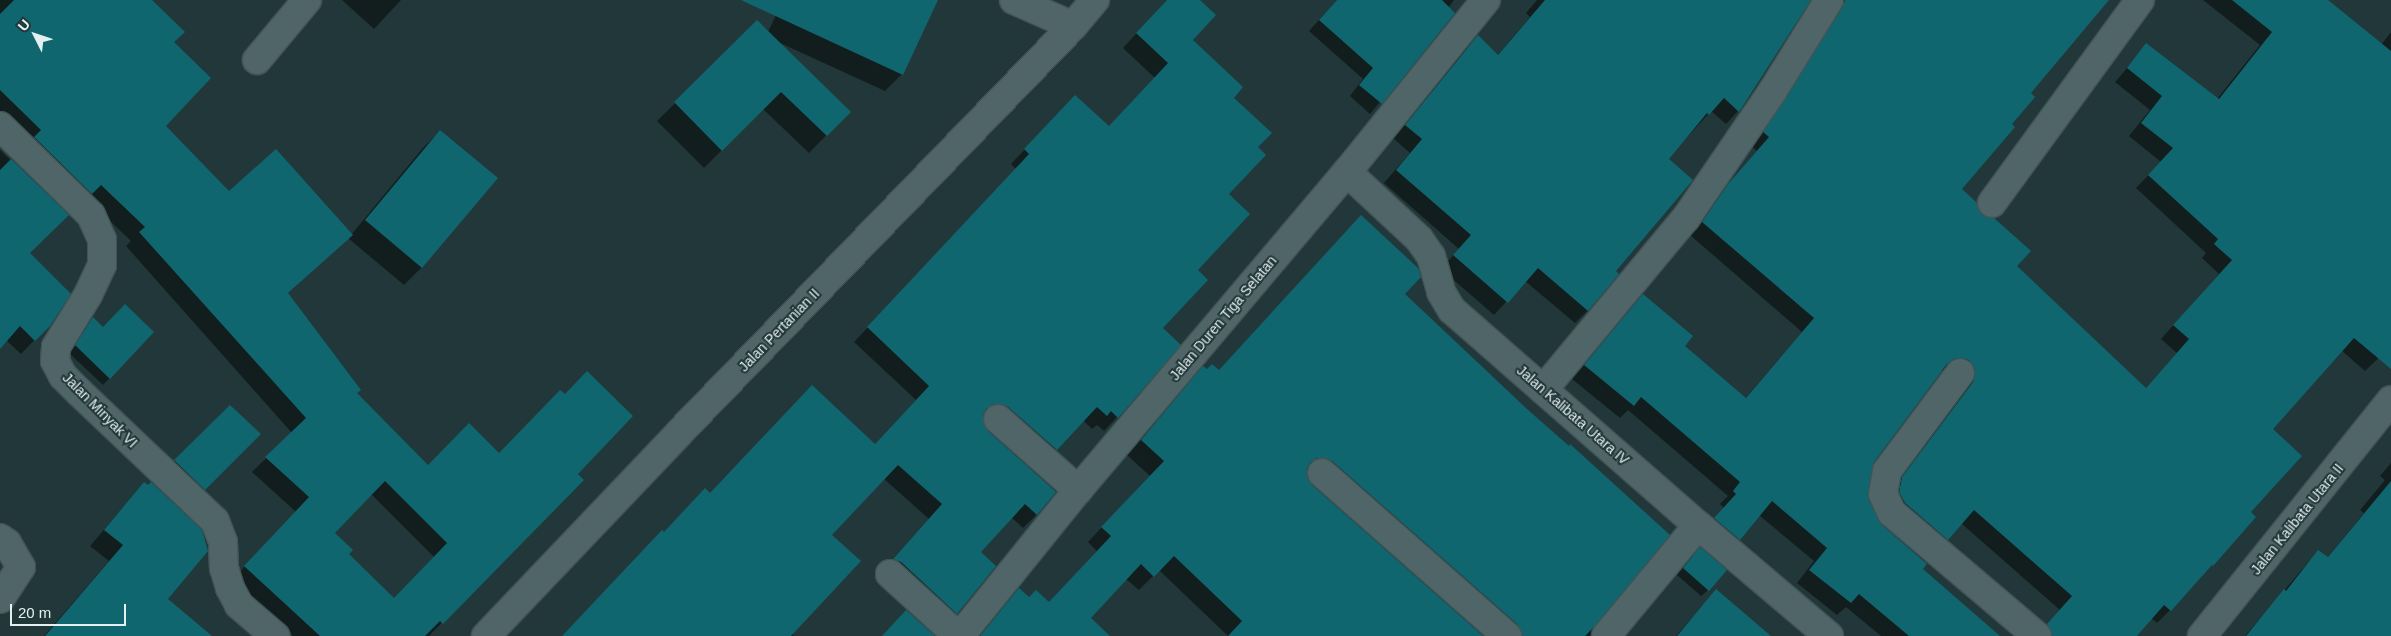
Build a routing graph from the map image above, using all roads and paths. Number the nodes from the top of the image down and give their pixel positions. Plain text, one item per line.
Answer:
1 (307, 0) edge
2 (1014, 0) edge
3 (1095, 0) edge
4 (1486, 0) edge
5 (1829, 0) edge
6 (2140, 0) edge
7 (1073, 26) junction
8 (257, 60) dead end
9 (0, 126) edge
10 (1347, 172) junction
11 (1992, 203) dead end
12 (1960, 373) dead end
13 (1543, 390) junction
14 (2391, 400) edge
15 (998, 420) dead end
16 (1322, 473) dead end
17 (1078, 490) junction
18 (1698, 525) junction
19 (0, 538) edge
20 (890, 574) dead end
21 (0, 599) edge
22 (275, 636) edge
23 (486, 636) edge
24 (959, 636) edge
25 (1507, 636) edge
26 (1606, 636) edge
27 (1829, 636) edge
28 (2037, 636) edge
29 (2202, 636) edge

1 - 8 street
2 - 7 street
3 - 7 street, Jalan Pertanian II
4 - 10 street, Jalan Duren Tiga Selatan
5 - 13 street
6 - 11 street
7 - 23 street, Jalan Pertanian II
9 - 22 street, Jalan Minyak VI
10 - 13 street, Jalan Kalibata Utara IV
10 - 17 street, Jalan Duren Tiga Selatan
12 - 28 street
13 - 18 street, Jalan Kalibata Utara IV
14 - 29 street, Jalan Kalibata Utara II
15 - 17 street
16 - 25 street
17 - 24 street, Jalan Duren Tiga Selatan
18 - 26 street
18 - 27 street, Jalan Kalibata Utara IV
19 - 21 street
20 - 24 street

